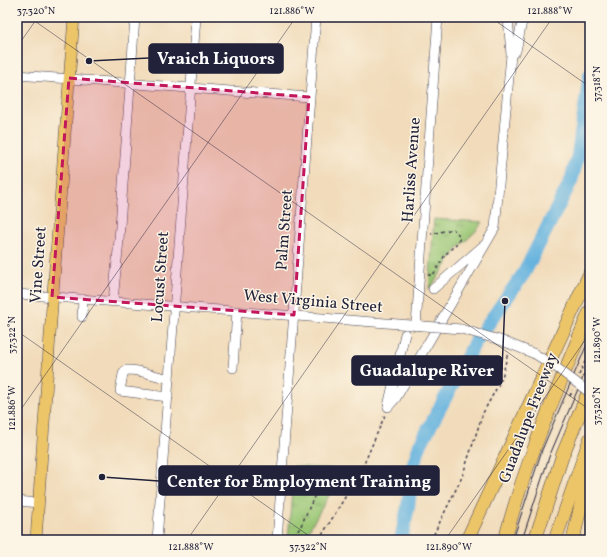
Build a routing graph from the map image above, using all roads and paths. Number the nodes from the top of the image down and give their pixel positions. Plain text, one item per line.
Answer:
1 (74, 17) edge
2 (135, 17) edge
3 (196, 17) edge
4 (316, 17) edge
5 (438, 17) edge
6 (508, 17) edge
7 (523, 17) edge
8 (511, 55) junction
9 (17, 75) edge
10 (69, 78) junction
11 (130, 83) junction
12 (190, 88) junction
13 (310, 97) junction
14 (432, 234) dead end
15 (488, 241) junction
16 (590, 273) edge
17 (428, 275) dead end
18 (433, 289) dead end
19 (17, 294) edge
20 (52, 297) junction
21 (83, 299) junction
22 (113, 301) junction
23 (174, 306) junction
24 (237, 311) junction
25 (590, 311) edge
26 (294, 315) junction
27 (82, 317) dead end
28 (420, 326) junction
29 (405, 334) dead end
30 (510, 343) junction
31 (587, 357) dead end
32 (233, 368) dead end
33 (580, 373) dead end
34 (169, 378) junction
35 (590, 388) edge
36 (572, 390) dead end
37 (590, 393) edge
38 (570, 396) dead end
39 (168, 397) junction
40 (388, 407) junction
41 (514, 437) junction
42 (590, 439) edge
43 (590, 462) edge
44 (292, 477) dead end
45 (590, 488) edge
46 (17, 501) edge
47 (38, 503) junction
48 (36, 540) edge
49 (156, 540) edge
50 (277, 540) edge
51 (290, 540) edge
52 (319, 540) edge
53 (431, 540) edge
54 (458, 540) edge
55 (467, 540) edge
56 (505, 540) edge
57 (535, 540) edge
58 (555, 540) edge
59 (573, 540) edge
60 (582, 540) edge

1 - 10 main road, Vine Street
2 - 11 street
3 - 12 street, Locust Street
4 - 13 street, Palm Street
5 - 28 street, Harliss Avenue
6 - 8 street
7 - 8 street
8 - 15 street
9 - 10 street
10 - 11 street
10 - 20 main road, Vine Street
11 - 12 street
11 - 22 street
12 - 13 street
12 - 23 street, Locust Street
13 - 26 street, Palm Street
14 - 17 path
15 - 18 street
15 - 40 street
16 - 41 highway
19 - 20 street, West Virginia Street
20 - 21 street, West Virginia Street
20 - 47 main road, Vine Street
21 - 22 street, West Virginia Street
21 - 27 street
22 - 23 street, West Virginia Street
23 - 24 street, West Virginia Street
23 - 34 street, Locust Street
24 - 26 street, West Virginia Street
24 - 32 street
25 - 56 highway, Guadalupe Freeway
26 - 28 street, West Virginia Street
26 - 50 street, Palm Street
28 - 30 street, West Virginia Street, bridge
29 - 40 street
30 - 37 street, West Virginia Street, bridge
30 - 53 path
31 - 33 path
34 - 39 street, Locust Street
34 - 39 street
35 - 57 highway
36 - 38 path, bridge
39 - 49 street, Locust Street
40 - 52 path
41 - 54 highway
41 - 55 highway
42 - 58 highway
43 - 59 highway
44 - 51 path
45 - 60 highway
46 - 47 street
47 - 48 main road, Vine Street

